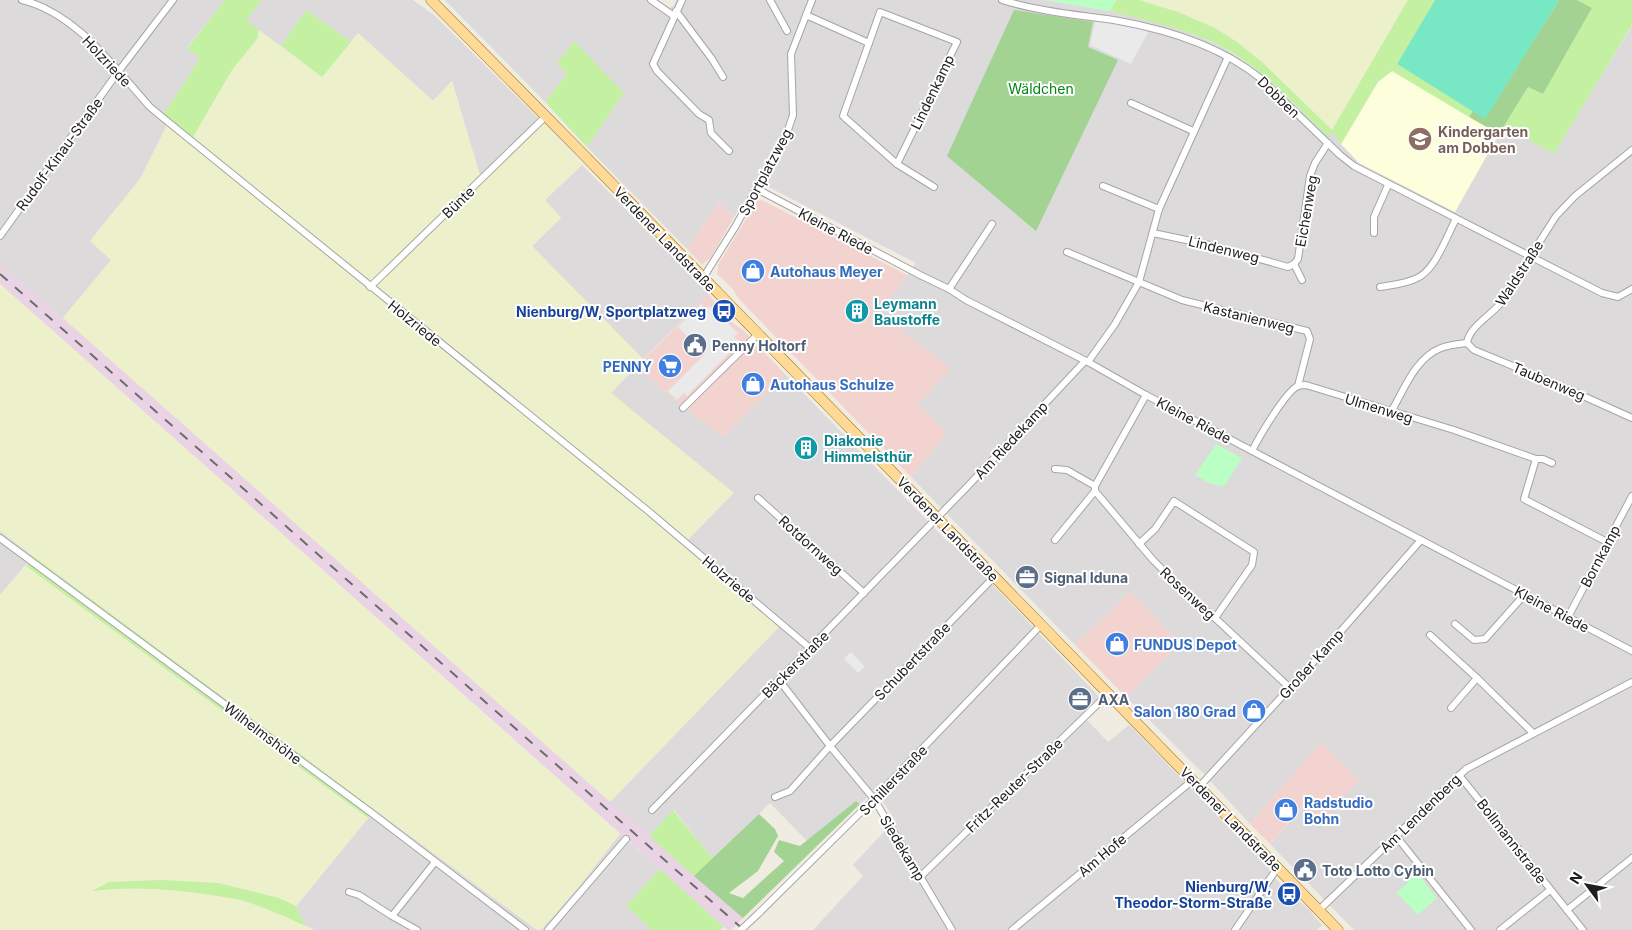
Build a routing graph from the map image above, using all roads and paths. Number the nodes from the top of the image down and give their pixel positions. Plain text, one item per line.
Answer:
1 (22, 0) edge
2 (173, 0) edge
3 (430, 0) edge
4 (651, 0) edge
5 (682, 0) edge
6 (770, 0) edge
7 (812, 0) edge
8 (1002, 0) edge
9 (675, 13) junction
10 (806, 15) junction
11 (787, 31) dead end
12 (868, 43) junction
13 (1228, 57) junction
14 (118, 72) junction
15 (723, 78) dead end
16 (1131, 103) dead end
17 (546, 116) junction
18 (1193, 131) junction
19 (1328, 143) junction
20 (1632, 150) edge
21 (729, 151) dead end
22 (897, 164) junction
23 (1388, 185) junction
24 (1103, 186) dead end
25 (934, 187) dead end
26 (757, 189) junction
27 (1159, 209) junction
28 (1456, 219) junction
29 (992, 224) dead end
30 (1152, 233) junction
31 (1374, 234) dead end
32 (0, 236) edge
33 (1067, 252) dead end
34 (1530, 256) junction
35 (1294, 264) junction
36 (703, 278) junction
37 (1302, 280) dead end
38 (1139, 282) junction
39 (370, 287) junction
40 (1380, 288) dead end
41 (949, 289) junction
42 (1632, 289) edge
43 (758, 334) junction
44 (1467, 343) junction
45 (1086, 361) junction
46 (1298, 386) junction
47 (1146, 395) junction
48 (683, 408) dead end
49 (1391, 412) junction
50 (1632, 418) edge
51 (1252, 451) junction
52 (1536, 459) junction
53 (1552, 463) dead end
54 (1055, 469) dead end
55 (1095, 488) junction
56 (1632, 496) edge
57 (758, 498) dead end
58 (936, 518) junction
59 (0, 538) edge
60 (1055, 540) dead end
61 (1421, 540) junction
62 (1607, 542) junction
63 (1139, 544) junction
64 (994, 577) junction
65 (864, 593) junction
66 (1525, 594) junction
67 (1568, 617) junction
68 (1215, 618) junction
69 (1455, 624) dead end
70 (1041, 625) junction
71 (1430, 635) dead end
72 (810, 649) junction
73 (1632, 651) edge
74 (1478, 678) junction
75 (779, 680) junction
76 (1632, 682) edge
77 (1290, 688) junction
78 (1108, 694) junction
79 (1451, 708) dead end
80 (1533, 733) junction
81 (830, 746) junction
82 (1458, 775) junction
83 (1196, 784) junction
84 (775, 798) dead end
85 (876, 798) junction
86 (652, 810) dead end
87 (1396, 836) junction
88 (626, 839) dead end
89 (1632, 858) edge
90 (435, 862) junction
91 (1278, 867) junction
92 (920, 877) junction
93 (1550, 890) junction
94 (349, 892) dead end
95 (1319, 910) junction
96 (1567, 910) junction
97 (392, 916) junction
98 (418, 930) edge
99 (525, 930) edge
100 (548, 930) edge
101 (741, 930) edge
102 (952, 930) edge
103 (1012, 930) edge
104 (1234, 930) edge
105 (1338, 930) edge
106 (1471, 930) edge
107 (1500, 930) edge
108 (1583, 930) edge

1 - 14 street, Holzriede
2 - 14 street, Rudolf-Kinau-Straße
3 - 17 main road, Verdener Landstraße
4 - 9 street
5 - 9 street
6 - 11 street
7 - 10 street, Sportplatzweg
8 - 13 street, Dobben
9 - 15 street
9 - 21 street
10 - 12 street
10 - 26 street, Sportplatzweg
12 - 22 street, Lindenkamp
12 - 22 street, Lindenkamp
13 - 18 street, Am Riedekamp
13 - 19 street, Dobben
14 - 32 street, Rudolf-Kinau-Straße
14 - 39 street, Holzriede
16 - 18 street
17 - 36 main road, Verdener Landstraße
17 - 39 street, Bünte
18 - 27 street, Am Riedekamp
19 - 23 street, Dobben
19 - 35 street, Eichenweg
20 - 34 street, Waldstraße
22 - 25 street, Lindenkamp
23 - 28 street, Dobben
23 - 31 street
24 - 27 street
26 - 36 street, Sportplatzweg
26 - 41 street, Kleine Riede
27 - 30 street, Am Riedekamp
28 - 34 street, Dobben
28 - 40 street
29 - 41 street
30 - 35 street, Lindenweg
30 - 38 street, Am Riedekamp
33 - 38 street
34 - 42 street, Dobben
34 - 44 street, Waldstraße
35 - 37 street, Eichenweg
36 - 43 main road, Verdener Landstraße
38 - 45 street, Am Riedekamp
38 - 46 street, Kastanienweg
39 - 72 street, Holzriede
41 - 45 street, Kleine Riede
43 - 48 street
43 - 58 main road, Verdener Landstraße
44 - 49 street
44 - 50 street, Taubenweg
45 - 47 street, Kleine Riede
45 - 58 street, Am Riedekamp
46 - 49 street, Ulmenweg
46 - 51 street
47 - 51 street, Kleine Riede
47 - 55 street
49 - 52 street, Ulmenweg
51 - 61 street, Kleine Riede
52 - 53 street, Ulmenweg
52 - 62 street
54 - 55 street, Rosenweg
55 - 60 street
55 - 63 street, Rosenweg
56 - 62 street, Bornkamp
57 - 65 street, Rotdornweg
58 - 64 main road, Verdener Landstraße
58 - 65 street, Bäckerstraße
59 - 90 street, Wilhelmshöhe
61 - 66 street, Kleine Riede
61 - 77 street, Großer Kamp
62 - 67 street, Bornkamp
63 - 68 street, Rosenweg
63 - 68 street
64 - 70 main road, Verdener Landstraße
64 - 81 street, Schubertstraße
65 - 72 street, Bäckerstraße
66 - 67 street, Kleine Riede
66 - 69 street
67 - 73 street, Kleine Riede
68 - 77 street, Rosenweg
70 - 78 main road, Verdener Landstraße
70 - 85 street, Schillerstraße
71 - 74 street
72 - 75 street, Bäckerstraße
74 - 79 street
74 - 80 street
75 - 81 street, Siedekamp
75 - 86 street, Bäckerstraße
76 - 80 street, Am Lendenberg
77 - 83 street, Großer Kamp
78 - 83 main road, Verdener Landstraße
78 - 92 street, Fritz-Reuter-Straße
80 - 82 street, Am Lendenberg
81 - 84 street
81 - 85 street, Siedekamp
82 - 87 street, Am Lendenberg
82 - 93 street, Bollmannstraße
83 - 91 main road, Verdener Landstraße
83 - 103 street, Am Hofe
85 - 92 street, Siedekamp
85 - 101 street, Schillerstraße, bridge
87 - 95 street, Am Lendenberg
87 - 106 street
88 - 100 street
89 - 96 street
90 - 97 street
90 - 99 street, Wilhelmshöhe
91 - 95 main road, Verdener Landstraße
91 - 104 street
92 - 102 street, Siedekamp
93 - 96 street, Bollmannstraße
93 - 107 street
94 - 97 street
95 - 105 main road, Verdener Landstraße
96 - 108 street, Bollmannstraße
97 - 98 street

